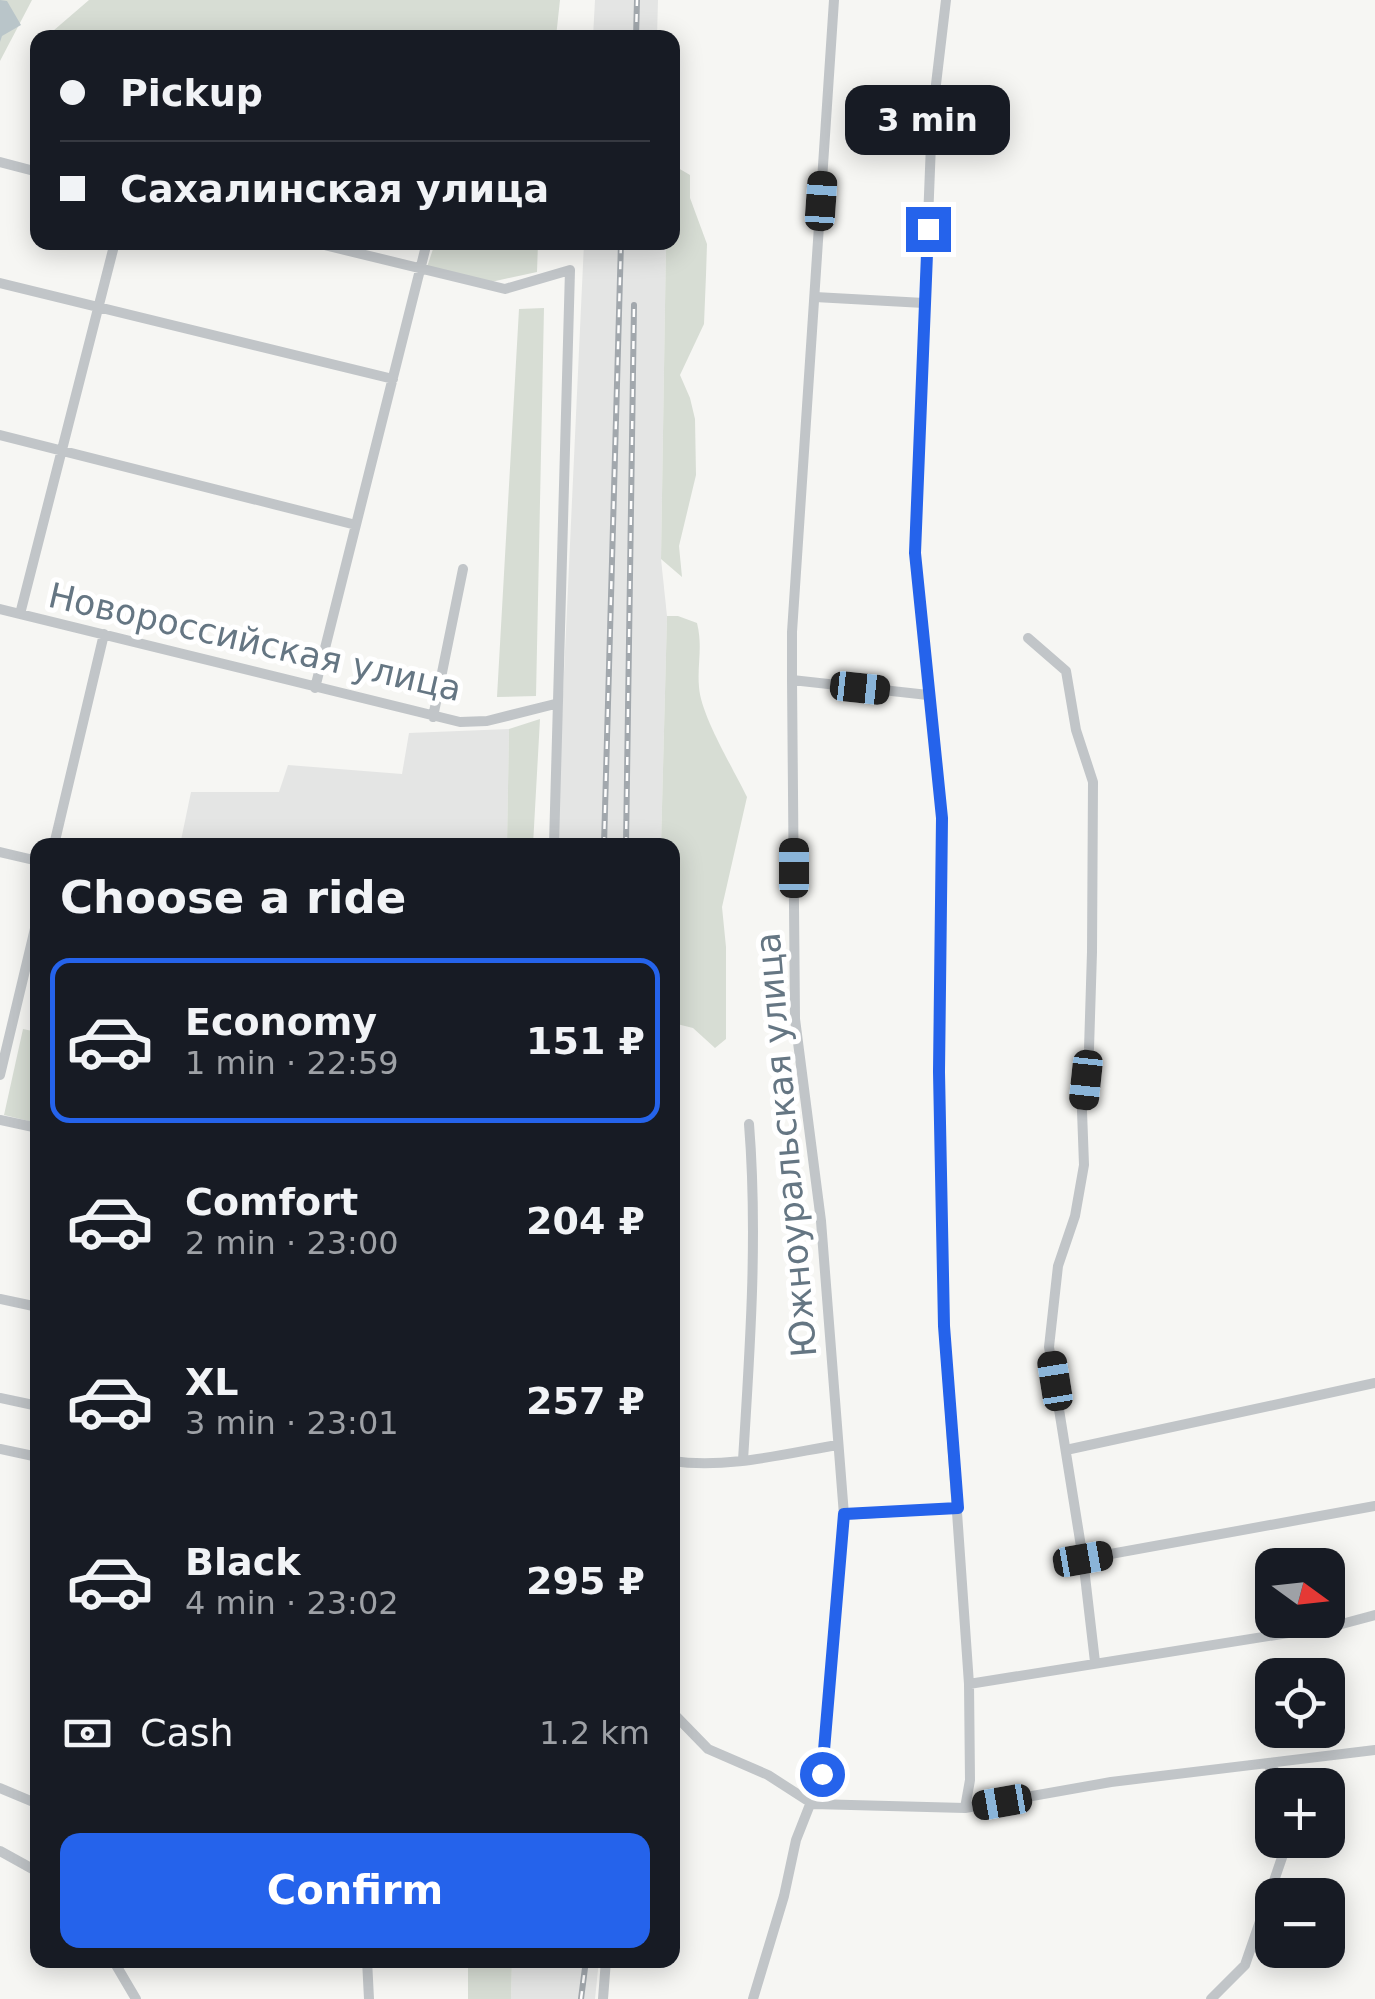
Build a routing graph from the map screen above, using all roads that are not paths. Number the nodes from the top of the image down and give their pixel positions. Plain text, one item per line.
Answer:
1 (834, 0) edge
2 (946, 0) edge
3 (0, 162) edge
4 (30, 170) edge
5 (113, 250) edge
6 (343, 250) edge
7 (425, 250) edge
8 (420, 270) junction
9 (0, 283) edge
10 (815, 298) junction
11 (924, 303) junction
12 (98, 307) junction
13 (393, 379) junction
14 (0, 435) edge
15 (62, 450) junction
16 (356, 526) junction
17 (463, 569) dead end
18 (0, 610) edge
19 (20, 614) junction
20 (104, 634) junction
21 (1028, 638) dead end
22 (792, 680) junction
23 (316, 688) junction
24 (928, 695) junction
25 (555, 704) junction
26 (433, 716) junction
27 (56, 838) edge
28 (554, 838) edge
29 (0, 852) edge
30 (30, 859) edge
31 (30, 949) edge
32 (0, 1075) edge
33 (0, 1120) edge
34 (749, 1124) dead end
35 (30, 1126) edge
36 (0, 1299) edge
37 (30, 1305) edge
38 (1375, 1383) edge
39 (0, 1398) edge
40 (30, 1404) edge
41 (837, 1445) junction
42 (0, 1449) edge
43 (1066, 1450) junction
44 (30, 1455) edge
45 (742, 1460) junction
46 (680, 1462) edge
47 (1375, 1506) edge
48 (958, 1508) junction
49 (844, 1514) junction
50 (1083, 1559) junction
51 (1375, 1615) edge
52 (1095, 1662) junction
53 (969, 1684) junction
54 (680, 1720) edge
55 (1375, 1750) edge
56 (1267, 1764) junction
57 (1271, 1768) edge
58 (0, 1788) edge
59 (30, 1801) edge
60 (812, 1804) junction
61 (965, 1808) junction
62 (0, 1851) edge
63 (1282, 1858) edge
64 (30, 1868) edge
65 (118, 1968) edge
66 (367, 1968) edge
67 (605, 1968) edge
68 (136, 1999) edge
69 (369, 1999) edge
70 (603, 1999) edge
71 (753, 1999) edge
72 (1211, 1999) edge

1 - 10 street, Южноуральская улица
2 - 11 street
3 - 4 street
5 - 12 street
6 - 8 street
7 - 8 street
8 - 13 street
8 - 25 street
9 - 12 street
10 - 11 street
10 - 22 street, Южноуральская улица
11 - 24 street
12 - 13 street
12 - 15 street
13 - 16 street
14 - 15 street
15 - 16 street
15 - 19 street
16 - 23 street
17 - 26 street
18 - 19 street, Новороссийская улица
19 - 20 street, Новороссийская улица
20 - 23 street, Новороссийская улица
20 - 27 street
21 - 43 street
22 - 24 street
22 - 41 street, Южноуральская улица
23 - 26 street, Новороссийская улица
24 - 48 street
25 - 26 street, Новороссийская улица
25 - 28 street
29 - 30 street
31 - 32 street
33 - 35 street
34 - 45 street
36 - 37 street
38 - 43 street
39 - 40 street
41 - 45 street
41 - 49 street, Южноуральская улица
42 - 44 street
43 - 50 street
45 - 46 street
47 - 50 street
48 - 49 street
48 - 53 street
49 - 60 street, Южноуральская улица
50 - 52 street
51 - 52 street
52 - 53 street
53 - 61 street
54 - 60 street
55 - 56 street
56 - 57 street
56 - 61 street
58 - 59 street
60 - 61 street
60 - 71 street, Южноуральская улица
62 - 64 street
63 - 72 street
65 - 68 street
66 - 69 street
67 - 70 street

